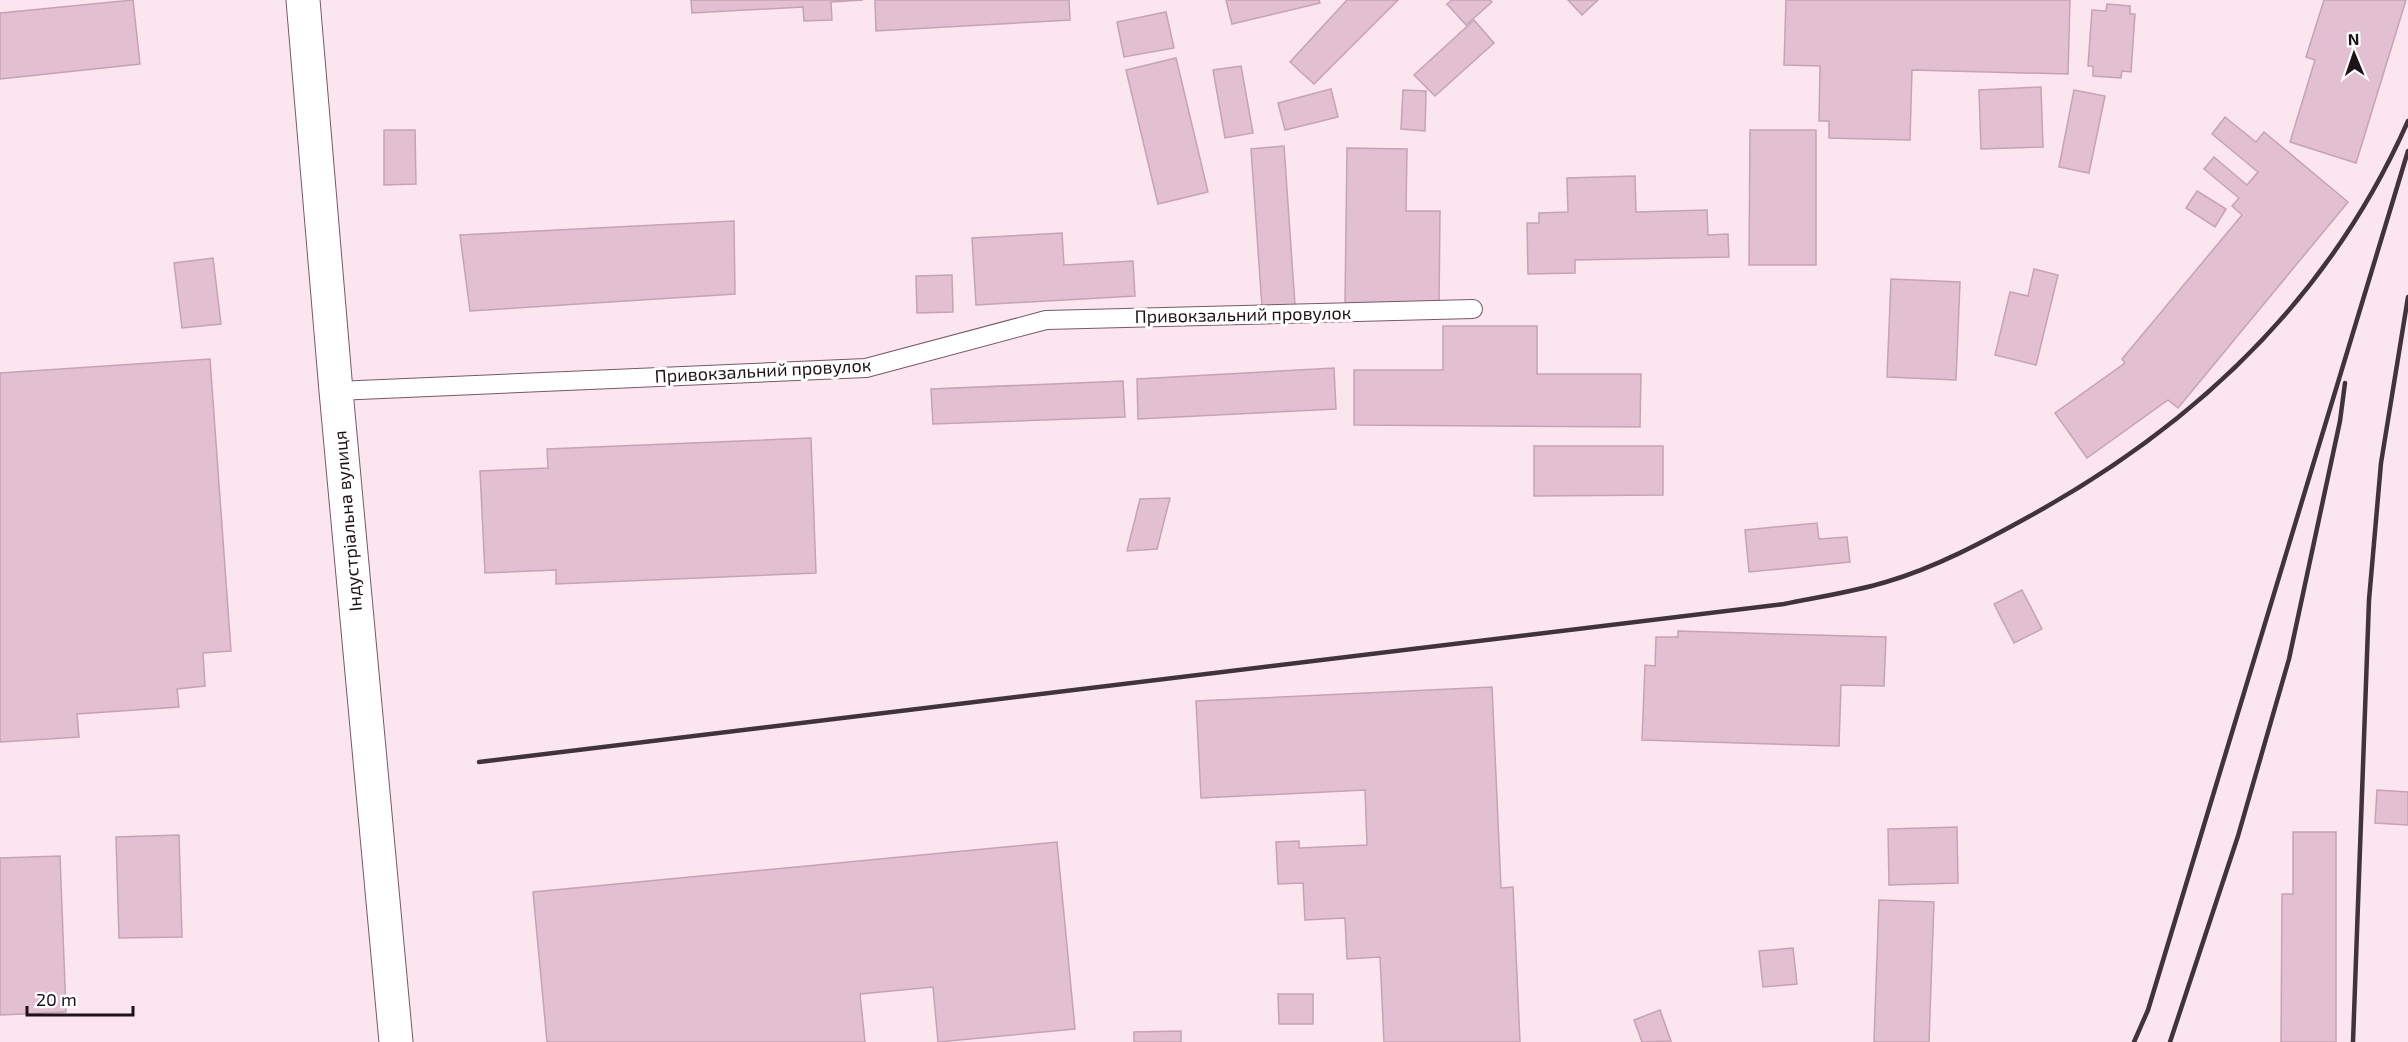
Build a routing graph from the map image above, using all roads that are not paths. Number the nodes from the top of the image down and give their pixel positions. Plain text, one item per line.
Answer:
1 (303, 0) edge
2 (1473, 309) dead end
3 (336, 391) junction
4 (396, 1042) edge

1 - 3 street, Індустріальна вулиця
2 - 3 lane, Привокзальний провулок
3 - 4 street, Індустріальна вулиця

